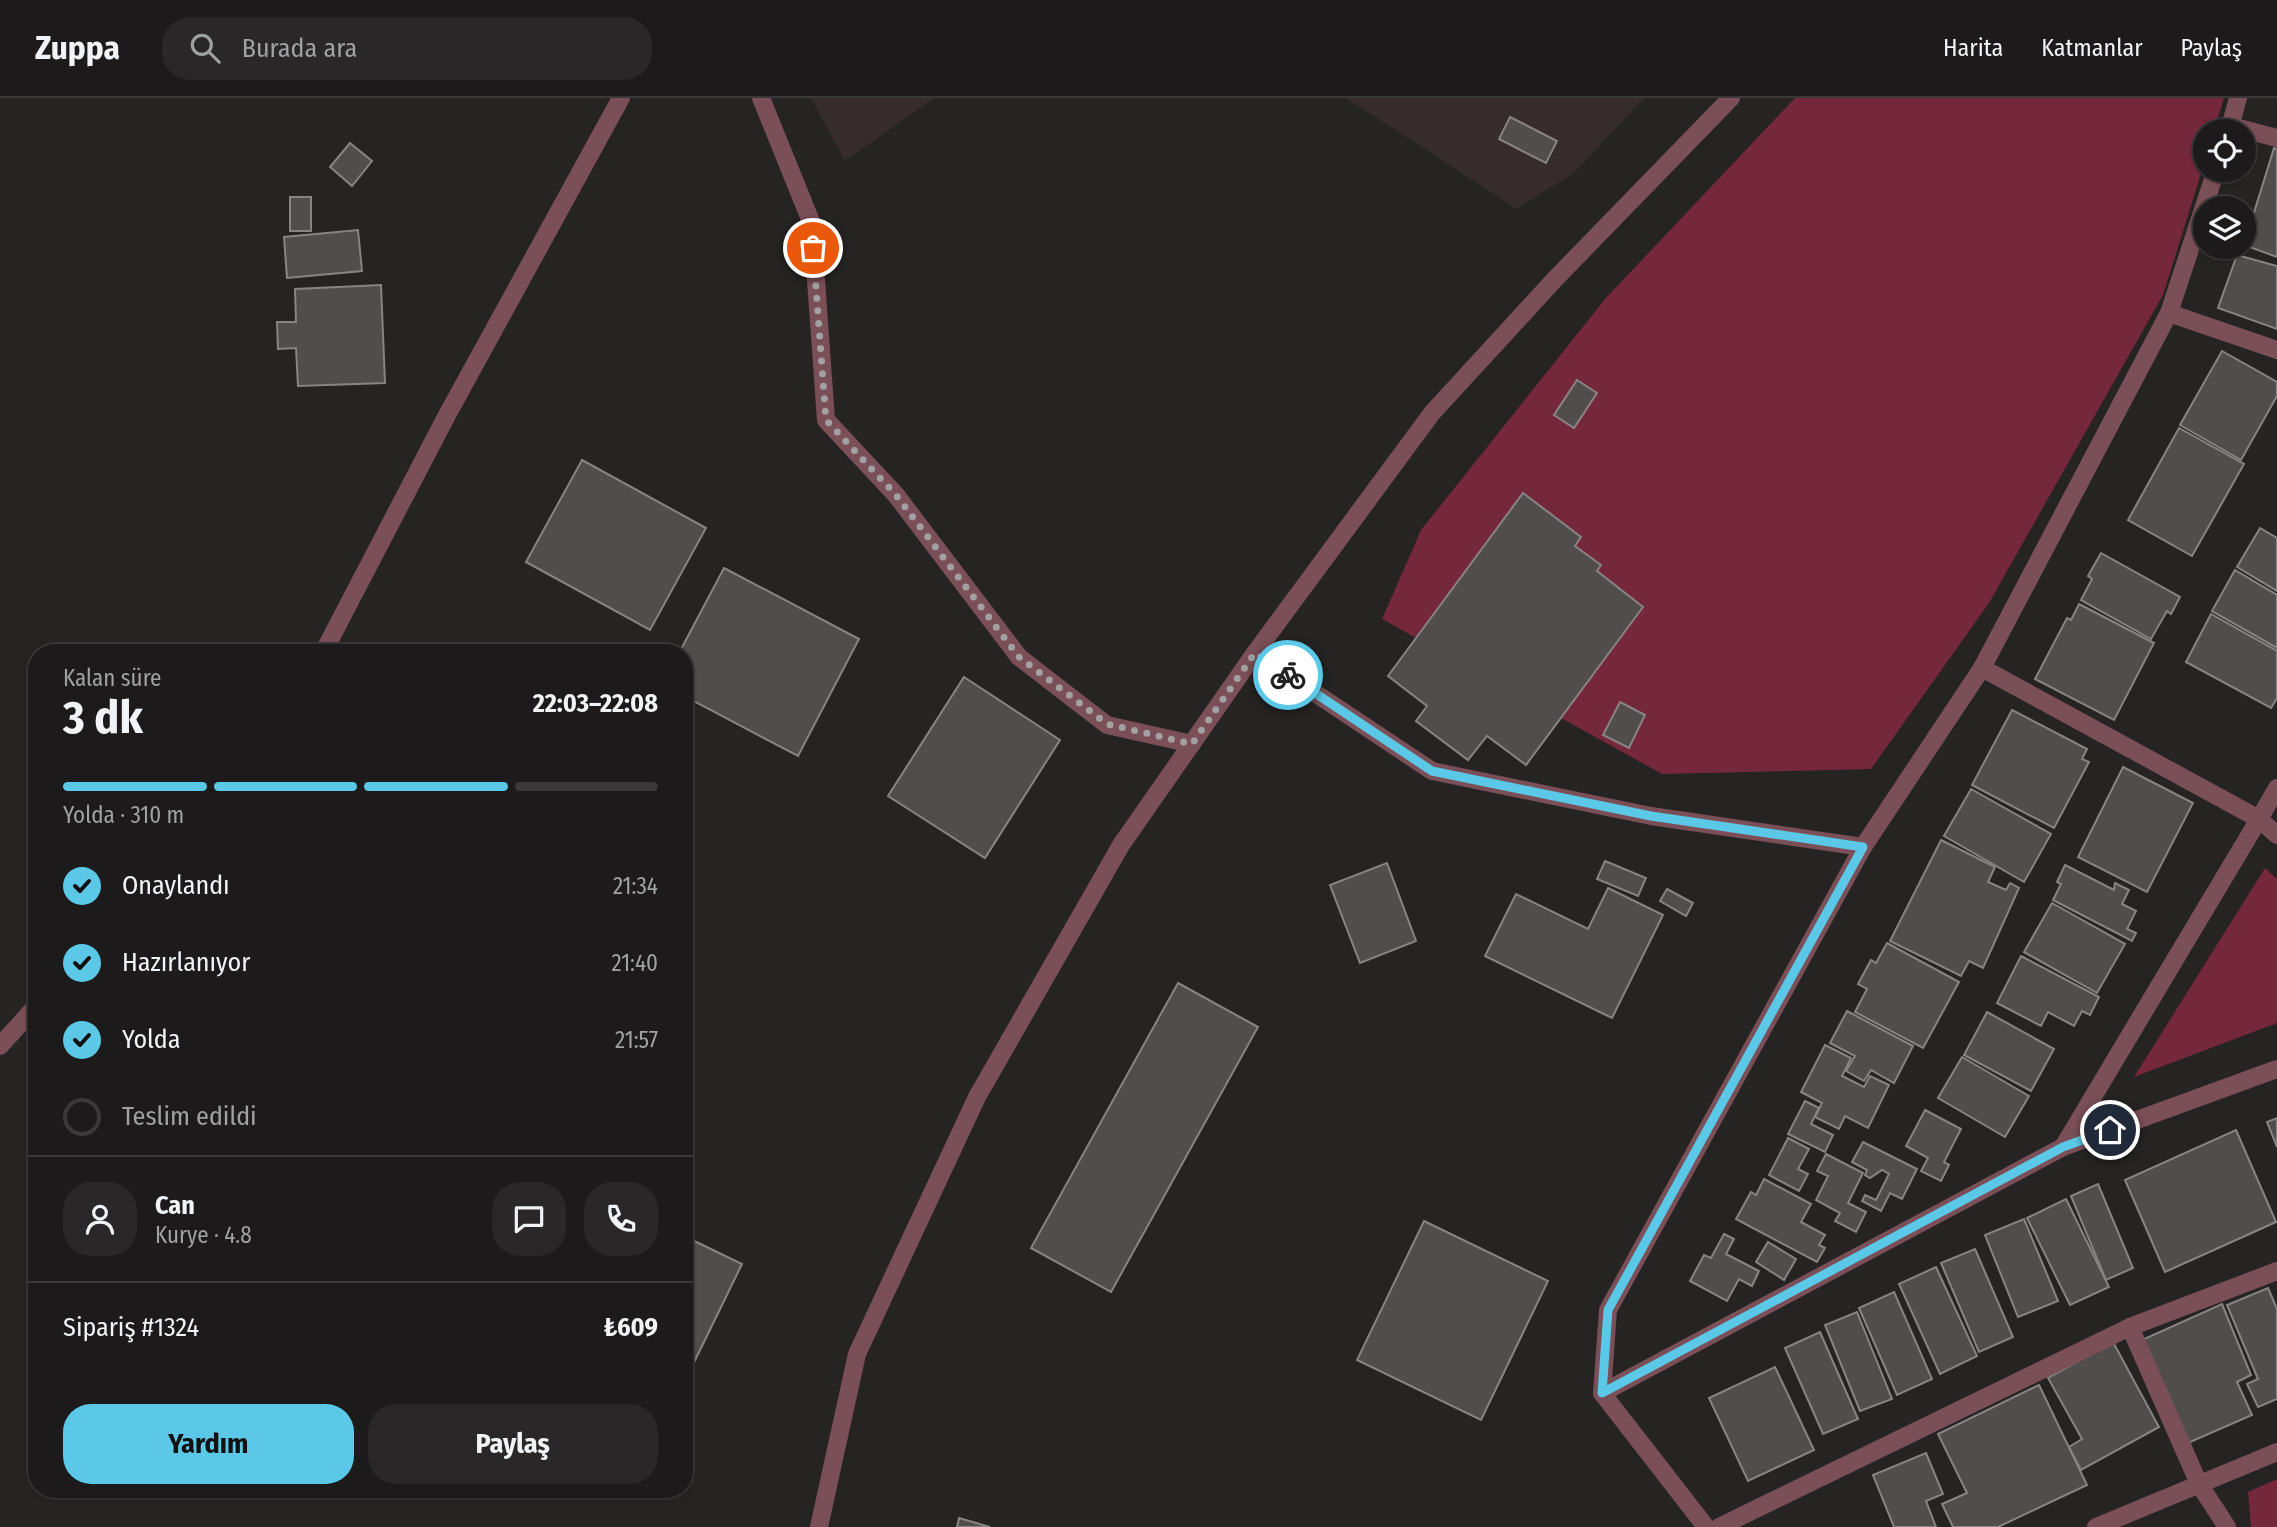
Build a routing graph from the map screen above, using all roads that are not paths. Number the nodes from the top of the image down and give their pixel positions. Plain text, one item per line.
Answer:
1 (621, 98) edge
2 (761, 98) edge
3 (1731, 98) edge
4 (2238, 98) edge
5 (2232, 119) edge
6 (2256, 134) edge
7 (2277, 138) edge
8 (2212, 182) edge
9 (2169, 313) junction
10 (2277, 350) edge
11 (328, 644) edge
12 (1255, 653) junction
13 (1982, 668) junction
14 (1192, 744) junction
15 (2277, 788) edge
16 (2259, 819) junction
17 (2277, 835) edge
18 (1863, 847) junction
19 (28, 1015) edge
20 (0, 1046) edge
21 (2277, 1069) edge
22 (2063, 1147) junction
23 (2277, 1270) edge
24 (2130, 1327) junction
25 (1602, 1393) junction
26 (2277, 1452) edge
27 (2199, 1483) junction
28 (819, 1527) edge
29 (1706, 1527) edge
30 (1719, 1527) edge
31 (2096, 1527) edge
32 (2227, 1527) edge

1 - 11 street
2 - 14 street
3 - 12 street
4 - 5 street
6 - 7 street
8 - 9 street
9 - 10 street
9 - 13 street
12 - 14 street
12 - 18 street
13 - 16 street
13 - 18 street
14 - 28 street
15 - 16 street
16 - 17 street
16 - 22 street
18 - 25 street
19 - 20 street
21 - 22 street
22 - 25 street
23 - 24 street
24 - 27 street
24 - 30 street
25 - 29 street
26 - 27 street
27 - 31 street
27 - 32 street

